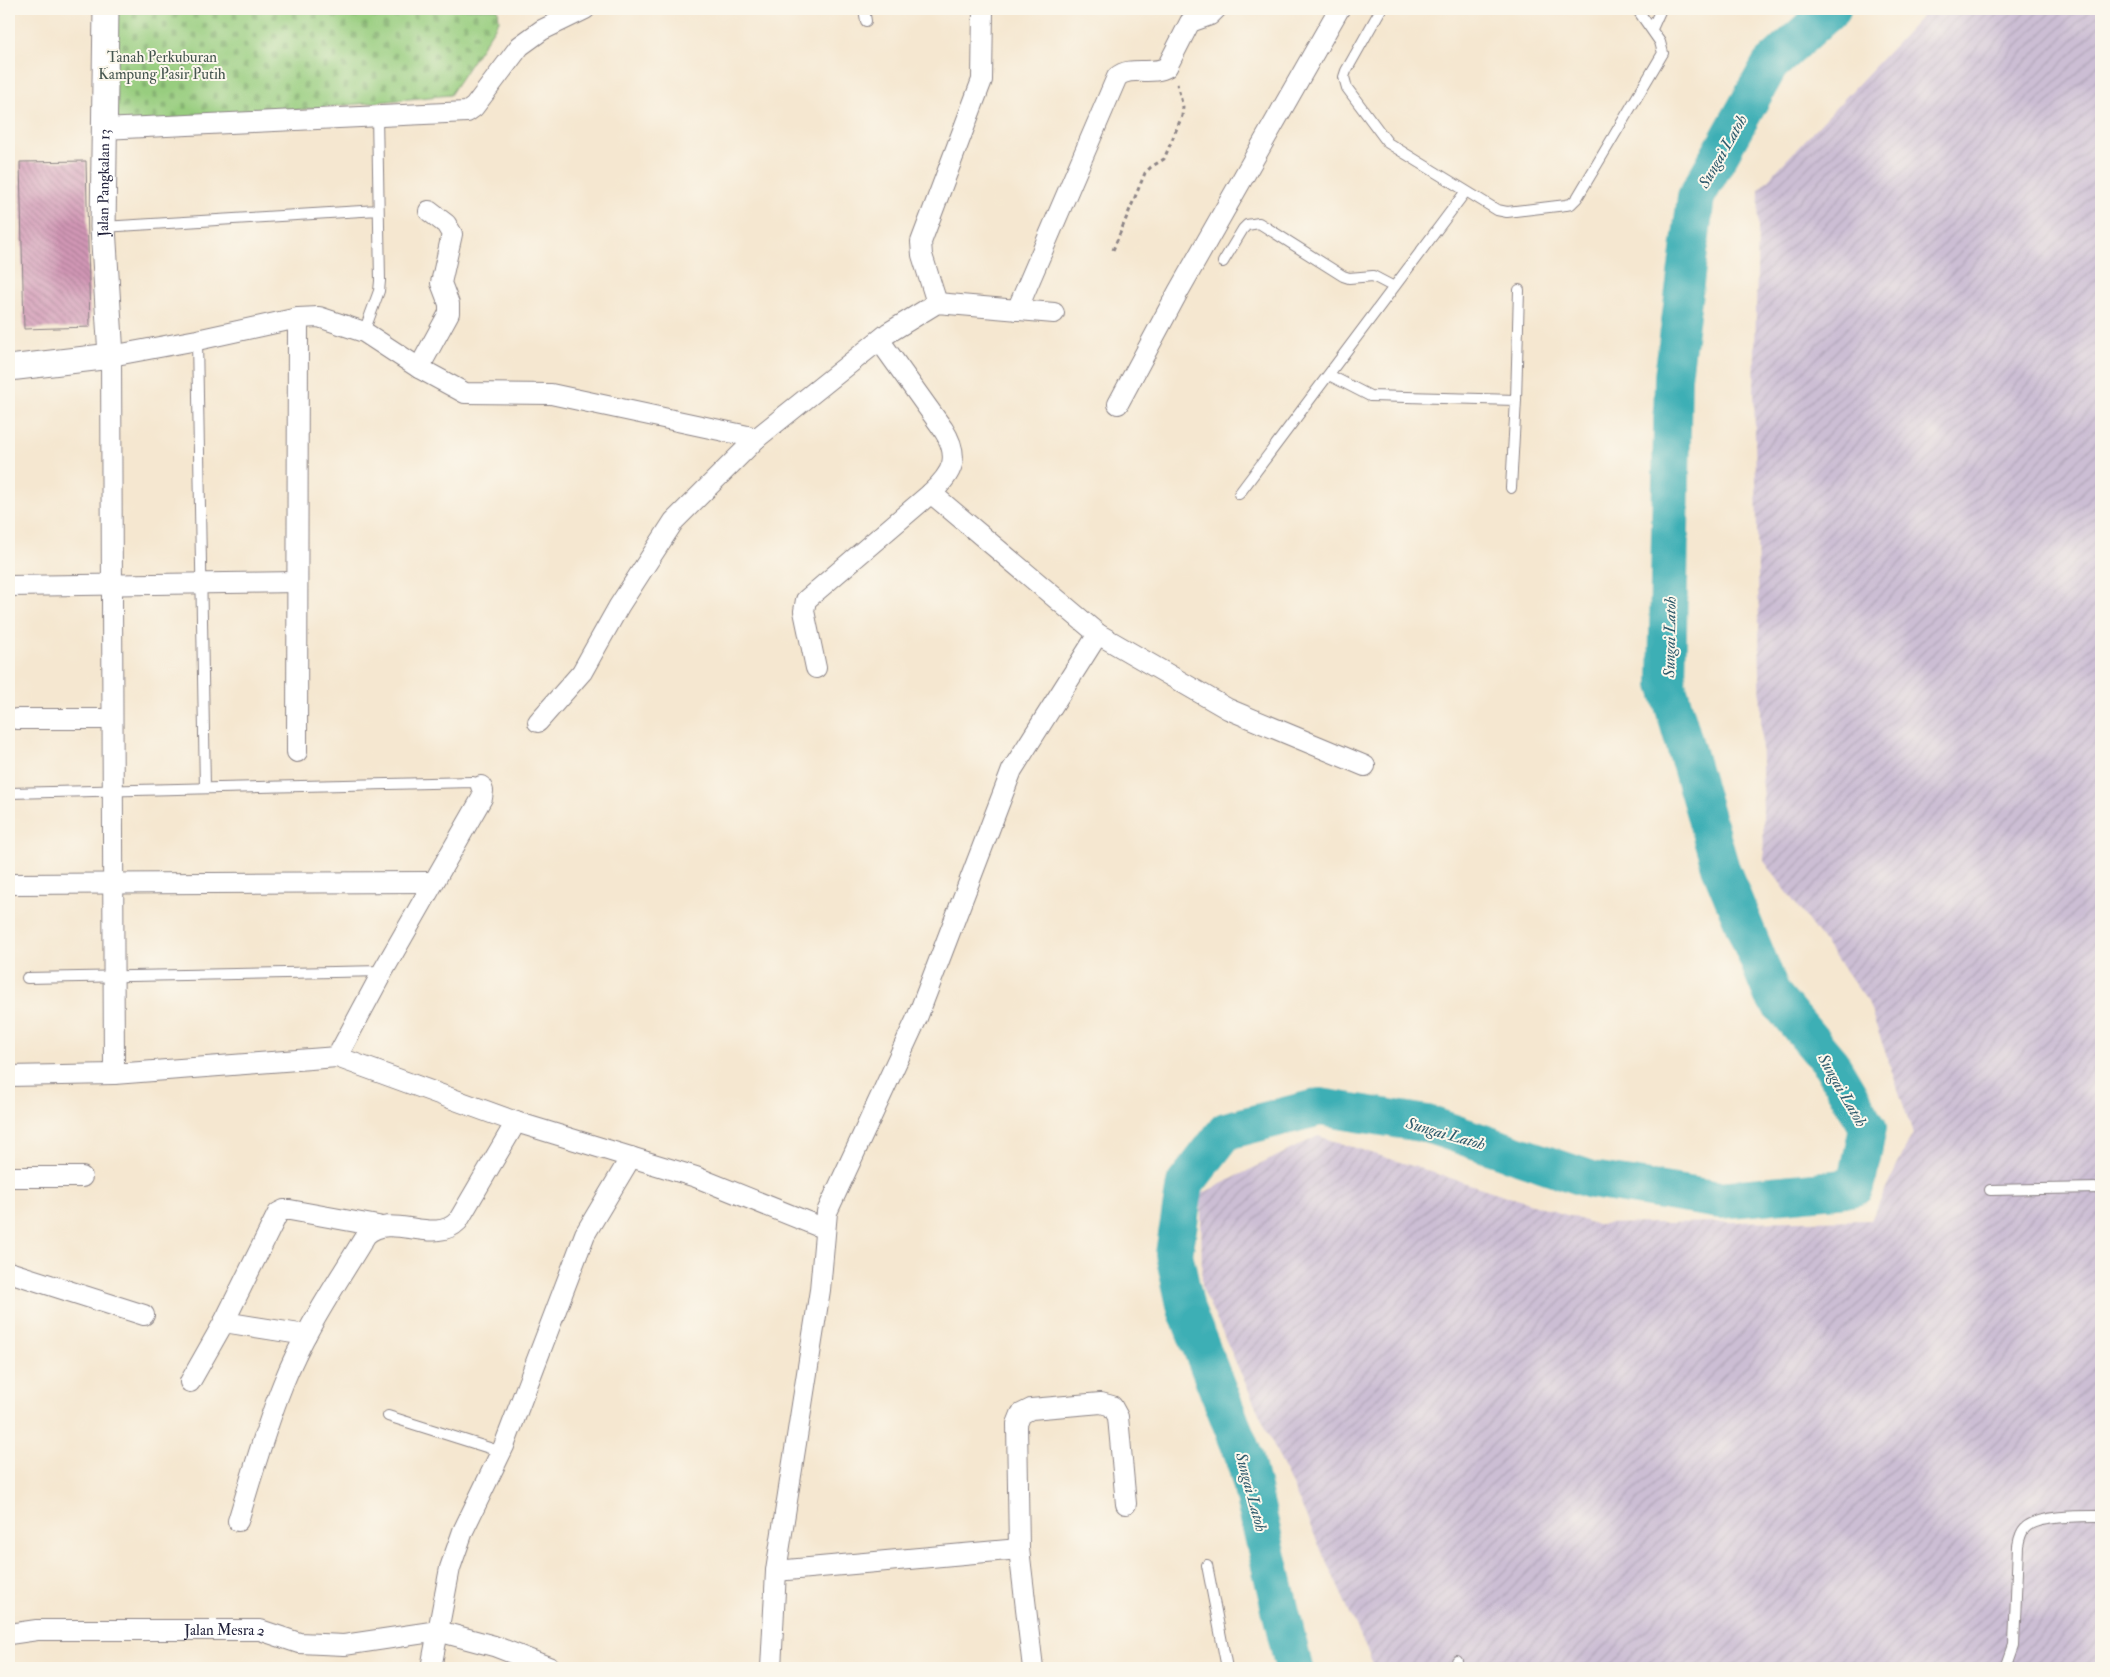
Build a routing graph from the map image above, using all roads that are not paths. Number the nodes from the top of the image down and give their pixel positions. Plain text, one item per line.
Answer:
1 (106, 9) edge
2 (584, 9) edge
3 (864, 9) edge
4 (983, 9) edge
5 (1216, 9) edge
6 (1339, 9) edge
7 (1382, 9) edge
8 (1637, 9) edge
9 (1661, 9) edge
10 (866, 21) dead end
11 (1652, 29) junction
12 (377, 115) junction
13 (103, 129) junction
14 (1466, 191) junction
15 (378, 210) junction
16 (429, 211) dead end
17 (103, 227) junction
18 (1223, 262) dead end
19 (1394, 287) junction
20 (1519, 290) dead end
21 (937, 303) junction
22 (1017, 310) junction
23 (1054, 313) dead end
24 (298, 318) junction
25 (364, 332) junction
26 (197, 340) junction
27 (880, 341) junction
28 (111, 356) junction
29 (9, 368) edge
30 (419, 368) junction
31 (1328, 375) junction
32 (1516, 400) junction
33 (1118, 404) dead end
34 (757, 438) junction
35 (1511, 488) dead end
36 (931, 493) junction
37 (1239, 494) dead end
38 (297, 582) junction
39 (201, 583) junction
40 (112, 585) junction
41 (9, 586) edge
42 (1098, 634) junction
43 (816, 668) dead end
44 (112, 718) junction
45 (16, 719) dead end
46 (538, 722) dead end
47 (297, 752) dead end
48 (1365, 766) dead end
49 (481, 786) joint
50 (205, 788) junction
51 (113, 789) junction
52 (9, 793) edge
53 (433, 882) junction
54 (10, 884) edge
55 (113, 884) junction
56 (384, 970) junction
57 (114, 976) junction
58 (27, 978) dead end
59 (337, 1057) junction
60 (114, 1074) junction
61 (9, 1076) edge
62 (516, 1122) junction
63 (631, 1157) junction
64 (82, 1177) dead end
65 (9, 1178) edge
66 (2101, 1188) edge
67 (1990, 1190) dead end
68 (378, 1226) junction
69 (825, 1229) junction
70 (9, 1272) edge
71 (144, 1315) dead end
72 (224, 1322) junction
73 (306, 1335) junction
74 (190, 1382) dead end
75 (388, 1416) dead end
76 (502, 1452) junction
77 (1126, 1504) dead end
78 (2101, 1516) edge
79 (238, 1521) dead end
80 (1019, 1549) junction
81 (1207, 1565) dead end
82 (776, 1571) junction
83 (438, 1631) junction
84 (9, 1634) edge
85 (431, 1668) edge
86 (551, 1668) edge
87 (770, 1668) edge
88 (1033, 1668) edge
89 (1227, 1668) edge
90 (2006, 1668) edge

1 - 13 street, Jalan Pangkalan 13
2 - 12 street
3 - 10 lane
4 - 21 street
5 - 22 street
6 - 33 street
7 - 14 lane
8 - 11 lane
9 - 11 lane
11 - 14 lane
12 - 13 street
12 - 15 lane
13 - 17 street, Jalan Pangkalan 13
14 - 19 lane
15 - 17 lane
15 - 25 lane
16 - 30 street
17 - 28 street, Jalan Pangkalan 13
18 - 19 lane
19 - 31 lane
20 - 32 lane
21 - 22 street
21 - 27 street
22 - 23 street
24 - 25 street
24 - 26 street
24 - 38 street
25 - 30 street
26 - 28 street
26 - 39 lane
27 - 34 street
27 - 36 street
28 - 29 street
28 - 40 street
30 - 34 street
31 - 32 lane
31 - 37 lane
32 - 35 lane
34 - 46 street
36 - 42 street
36 - 43 street
38 - 39 street
38 - 47 street
39 - 40 street
39 - 50 lane
40 - 41 street
40 - 44 street
42 - 48 street
42 - 69 street
44 - 45 street
44 - 51 street
49 - 50 lane
49 - 53 street
50 - 51 lane
51 - 52 lane
51 - 55 street
53 - 55 street
53 - 56 street
54 - 55 street
55 - 57 street
56 - 57 lane
56 - 59 street
57 - 58 lane
57 - 60 street
59 - 60 street
59 - 62 street
60 - 61 street
62 - 63 street
62 - 68 street
63 - 69 street
63 - 76 street
64 - 65 street
66 - 67 lane
68 - 72 street
68 - 73 street
69 - 82 street
70 - 71 street
72 - 73 street
72 - 74 street
73 - 79 street
75 - 76 lane
76 - 83 street
77 - 80 street
78 - 90 lane
80 - 82 street
80 - 88 street
81 - 89 lane
82 - 87 street
83 - 84 street, Jalan Mesra 2
83 - 85 street
83 - 86 street

